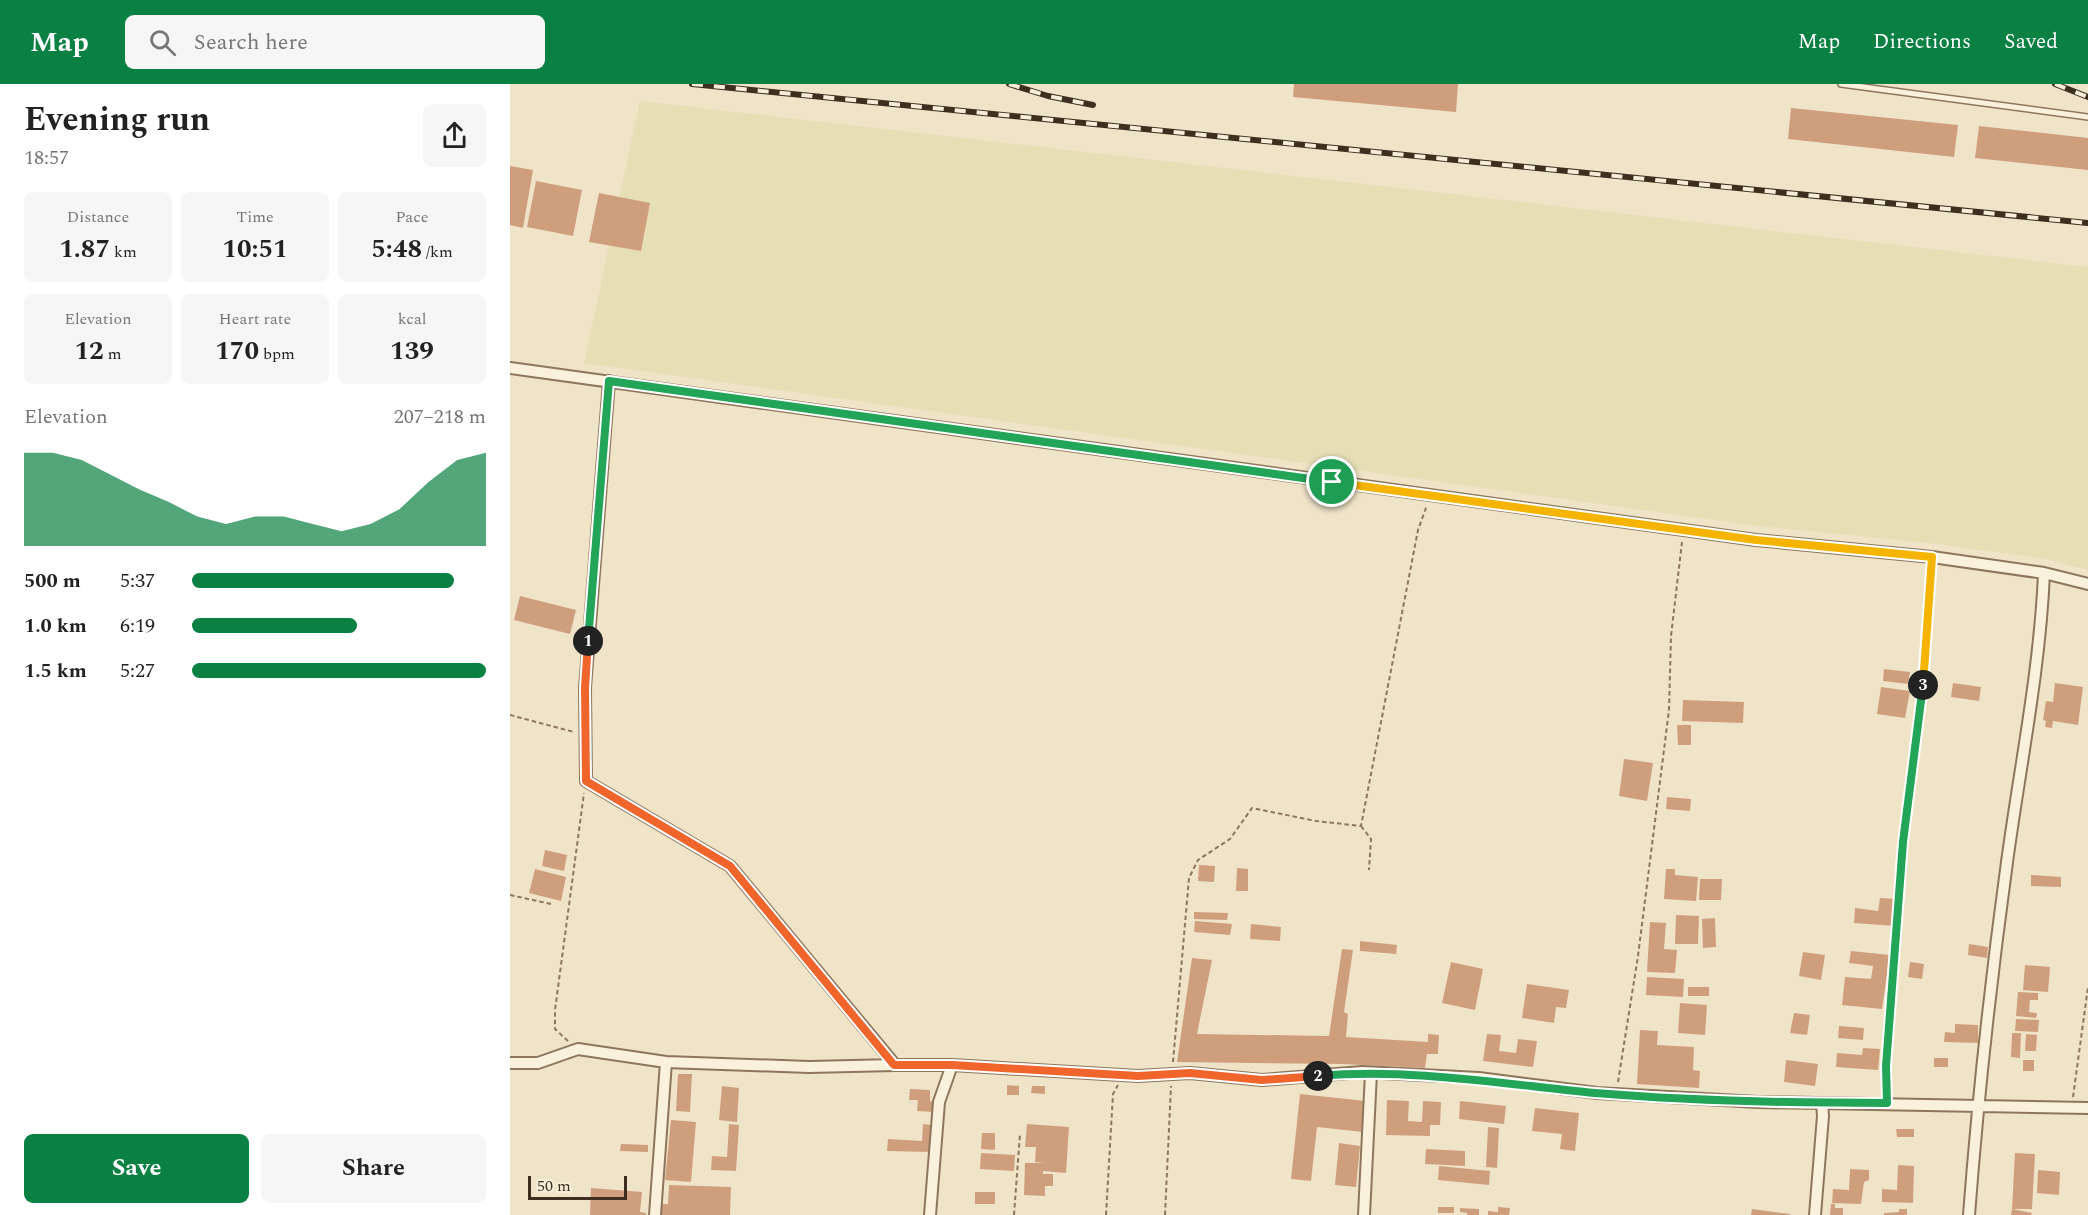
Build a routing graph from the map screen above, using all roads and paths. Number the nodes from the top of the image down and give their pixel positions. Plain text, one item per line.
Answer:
1 (1841, 84) edge
2 (2088, 117) edge
3 (510, 368) edge
4 (609, 381) junction
5 (1430, 496) junction
6 (1684, 530) junction
7 (1932, 557) junction
8 (2044, 573) junction
9 (2088, 584) edge
10 (510, 715) edge
11 (585, 734) junction
12 (586, 781) junction
13 (1361, 826) junction
14 (1369, 870) dead end
15 (510, 895) edge
16 (551, 904) dead end
17 (2088, 987) edge
18 (578, 1049) junction
19 (666, 1062) junction
20 (510, 1064) edge
21 (894, 1065) junction
22 (952, 1065) junction
23 (1371, 1073) junction
24 (1172, 1074) junction
25 (1125, 1075) junction
26 (1616, 1093) junction
27 (1822, 1103) junction
28 (1887, 1103) junction
29 (1977, 1107) junction
30 (2088, 1108) edge
31 (2072, 1109) junction
32 (1020, 1134) dead end
33 (655, 1215) edge
34 (930, 1215) edge
35 (1014, 1215) edge
36 (1106, 1215) edge
37 (1165, 1215) edge
38 (1364, 1215) edge
39 (1815, 1215) edge
40 (1969, 1215) edge

1 - 2 lane
3 - 4 street
4 - 5 street
4 - 11 street
5 - 6 street
5 - 13 path
6 - 7 street
6 - 26 path
7 - 8 street
7 - 28 path
8 - 9 street
8 - 29 street
10 - 11 path
11 - 12 street
12 - 18 path
12 - 21 street
13 - 14 path
13 - 24 path
15 - 16 path
17 - 31 path
18 - 19 street
18 - 20 street
19 - 21 street
19 - 33 street
21 - 22 street
22 - 25 street
22 - 34 street
23 - 24 street
23 - 26 street
23 - 38 street
24 - 25 street
24 - 37 path
25 - 36 path
26 - 27 street
27 - 28 street
27 - 39 street
28 - 29 street
29 - 31 street
29 - 40 street
30 - 31 street
32 - 35 path

